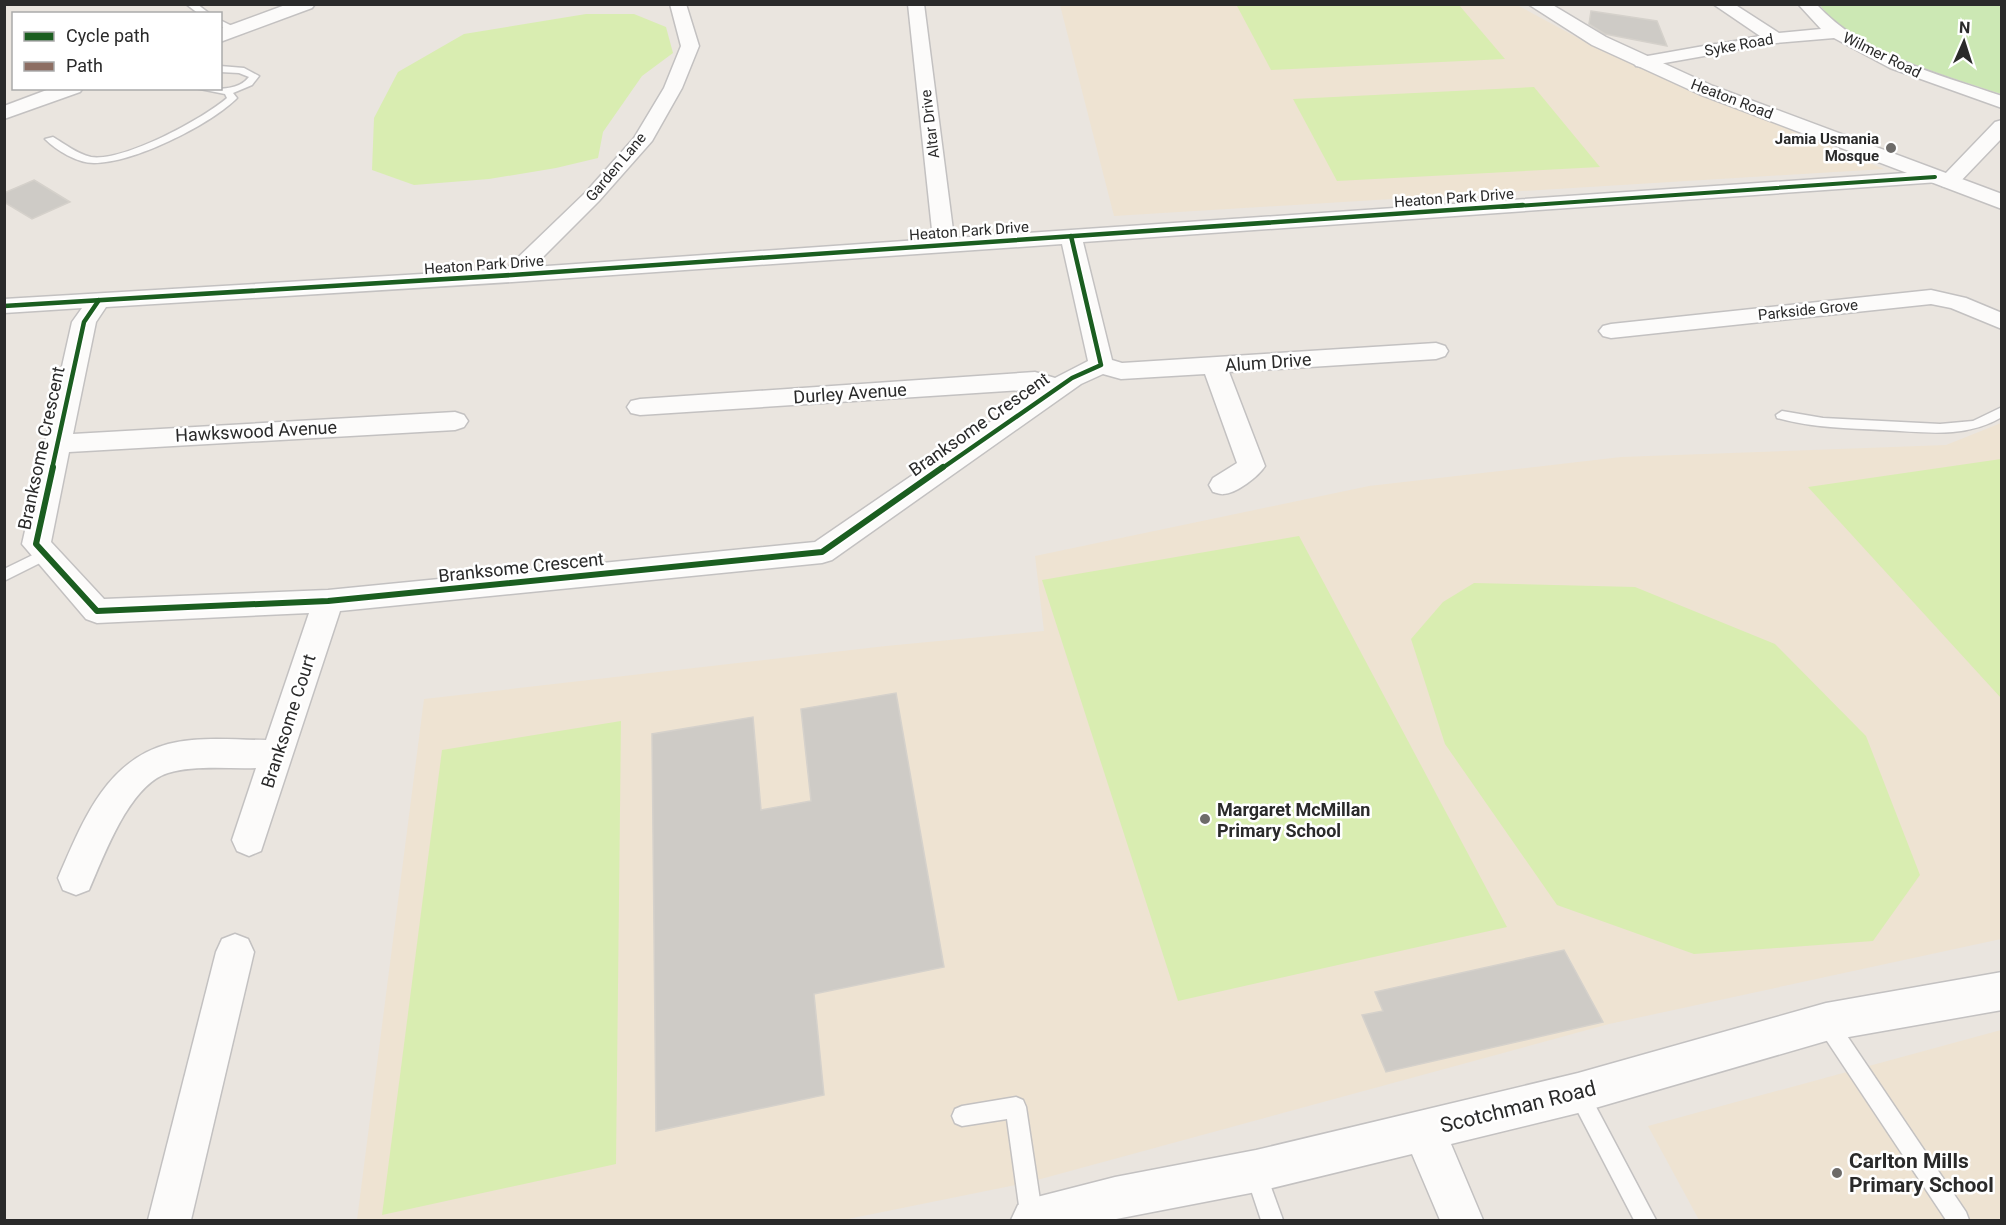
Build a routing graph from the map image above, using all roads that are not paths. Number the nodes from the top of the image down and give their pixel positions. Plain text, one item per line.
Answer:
1 (190, 4) edge
2 (306, 4) edge
3 (678, 4) edge
4 (916, 4) edge
5 (1537, 4) edge
6 (1721, 4) edge
7 (1806, 4) edge
8 (203, 12) edge
9 (225, 30) edge
10 (1836, 33) junction
11 (1776, 38) junction
12 (1749, 43) joint
13 (1716, 49) joint
14 (1642, 62) junction
15 (222, 69) edge
16 (67, 90) edge
17 (214, 90) edge
18 (228, 92) junction
19 (2001, 102) edge
20 (4, 113) edge
21 (2001, 126) edge
22 (50, 139) dead end
23 (1942, 180) junction
24 (2001, 202) edge
25 (1071, 236) junction
26 (944, 244) junction
27 (512, 275) junction
28 (99, 300) junction
29 (4, 306) edge
30 (2001, 322) edge
31 (1611, 331) dead end
32 (1436, 351) dead end
33 (1101, 365) junction
34 (1214, 365) junction
35 (1058, 387) junction
36 (640, 407) dead end
37 (2001, 411) edge
38 (1782, 415) dead end
39 (455, 421) dead end
40 (57, 444) junction
41 (1223, 485) dead end
42 (45, 554) junction
43 (4, 576) edge
44 (328, 601) junction
45 (277, 754) junction
46 (249, 840) dead end
47 (76, 878) dead end
48 (236, 952) dead end
49 (2001, 991) edge
50 (1826, 1022) junction
51 (1578, 1093) junction
52 (962, 1116) dead end
53 (1424, 1130) junction
54 (1256, 1171) junction
55 (169, 1221) edge
56 (1032, 1221) edge
57 (1272, 1221) edge
58 (1462, 1221) edge
59 (1645, 1221) edge
60 (1958, 1221) edge

1 - 8 lane
2 - 9 street
3 - 27 street, Garden Lane
4 - 26 street, Altar Drive
5 - 14 street, Heaton Road
6 - 11 street
7 - 10 street, Wilmer Road
10 - 11 street, Syke Road
10 - 19 street, Wilmer Road
11 - 12 street, Syke Road
12 - 13 street, Syke Road
13 - 14 street, Syke Road
14 - 23 street, Heaton Road
15 - 18 lane
16 - 20 street
17 - 18 lane
18 - 22 lane
21 - 23 street
23 - 24 street, Heaton Road
23 - 25 street, Heaton Park Drive
25 - 26 street, Heaton Park Drive
25 - 33 street
26 - 27 street, Heaton Park Drive
27 - 28 street, Heaton Park Drive
28 - 29 street, Heaton Park Drive
28 - 40 street, Branksome Crescent
30 - 31 street, Parkside Grove
32 - 34 street, Alum Drive
33 - 34 street, Alum Drive
33 - 35 street, Branksome Crescent
34 - 41 street
35 - 36 street, Durley Avenue
35 - 44 street, Branksome Crescent
37 - 38 lane
39 - 40 street, Hawkswood Avenue
40 - 42 street, Branksome Crescent
42 - 43 lane
42 - 44 street, Branksome Crescent
44 - 45 street, Branksome Court
45 - 46 street, Branksome Court
45 - 47 street
48 - 55 street
49 - 50 street, Scotchman Road
50 - 51 street, Scotchman Road
50 - 60 lane
51 - 53 street, Scotchman Road
51 - 59 lane
52 - 56 lane
53 - 54 street, Scotchman Road
53 - 58 street
54 - 56 street, Scotchman Road
54 - 57 lane

